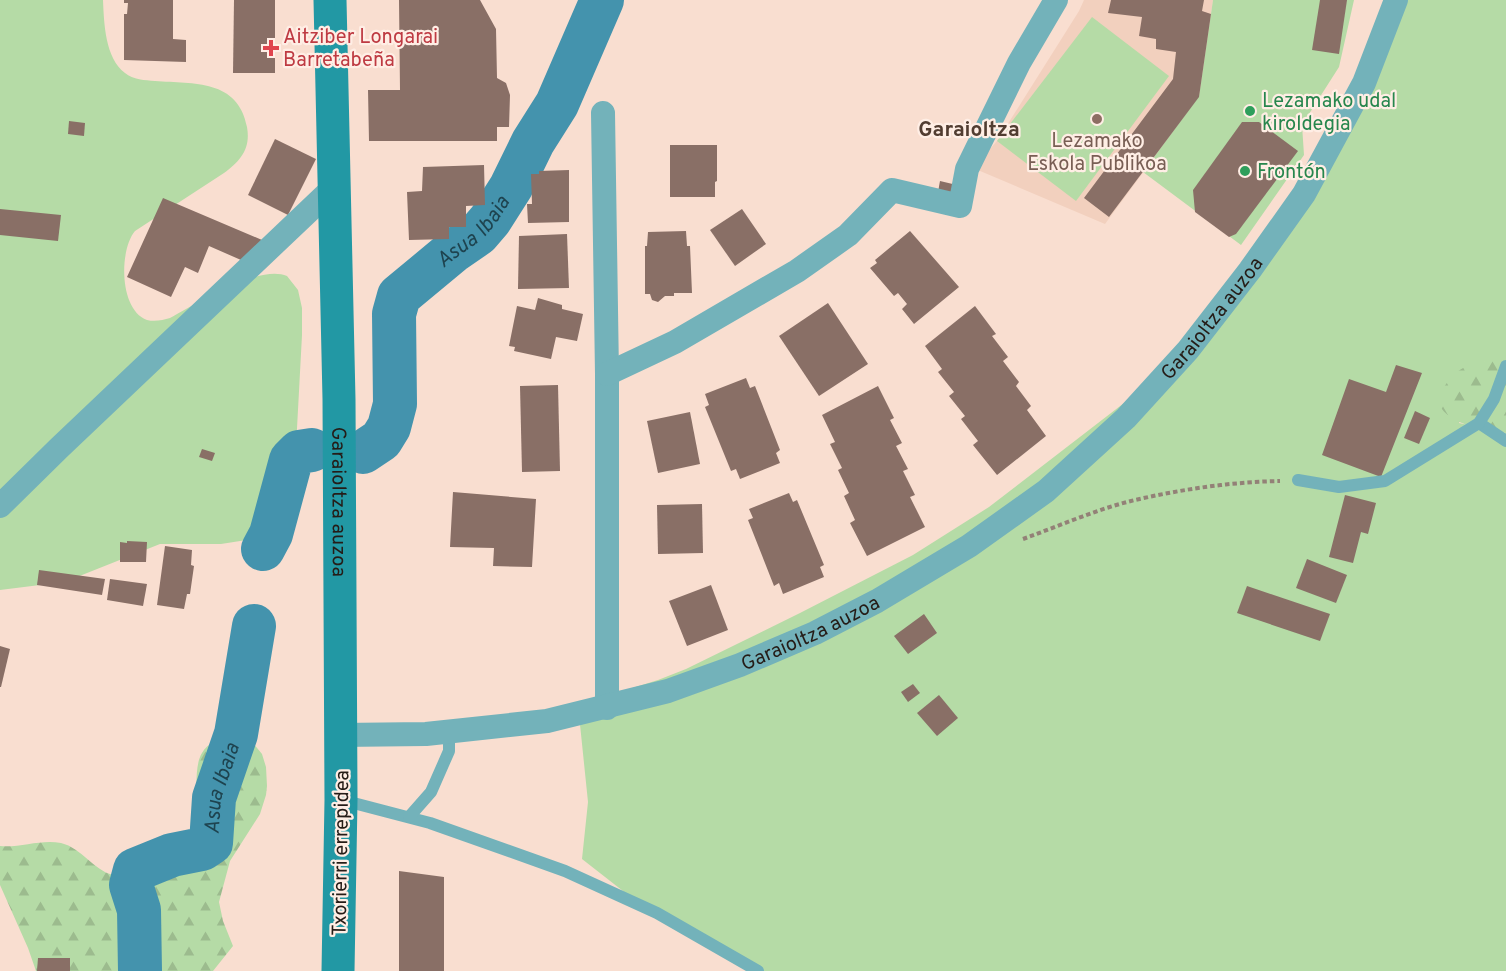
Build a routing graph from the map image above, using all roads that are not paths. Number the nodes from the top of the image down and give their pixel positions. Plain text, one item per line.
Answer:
1 (330, 0) edge
2 (1056, 0) edge
3 (1396, 0) edge
4 (603, 113) dead end
5 (334, 187) junction
6 (1506, 366) edge
7 (607, 374) junction
8 (1479, 423) junction
9 (1506, 441) edge
10 (1298, 480) road end
11 (0, 507) edge
12 (607, 708) junction
13 (449, 732) junction
14 (340, 735) junction
15 (340, 800) junction
16 (409, 817) junction
17 (338, 971) edge
18 (758, 971) edge

1 - 5 street, Garaioltza auzoa
2 - 7 street
3 - 12 street, Garaioltza auzoa
4 - 7 street
5 - 11 street
5 - 14 street, Garaioltza auzoa
6 - 8 lane
7 - 12 street
8 - 9 lane
8 - 10 lane
12 - 13 street, Garaioltza auzoa
13 - 14 street, Garaioltza auzoa
13 - 16 lane
14 - 15 street, Txorierri errepidea
15 - 16 lane
15 - 17 street, Txorierri errepidea
16 - 18 lane

